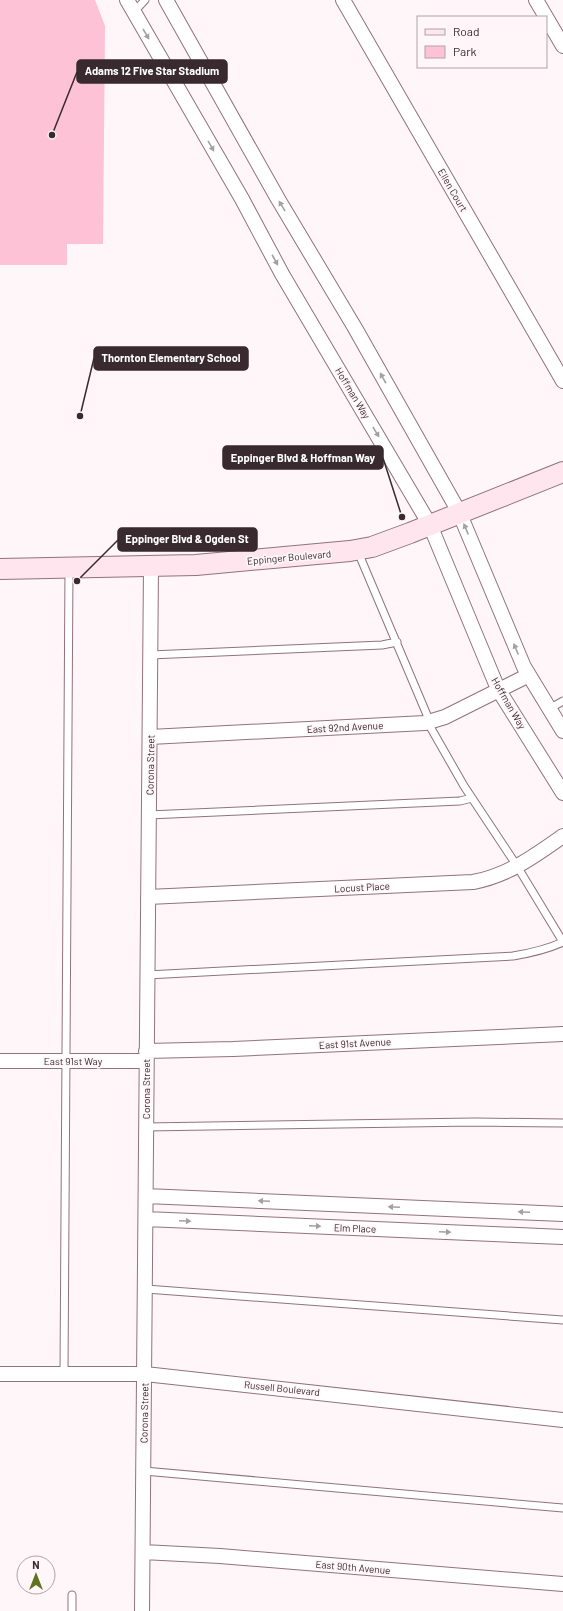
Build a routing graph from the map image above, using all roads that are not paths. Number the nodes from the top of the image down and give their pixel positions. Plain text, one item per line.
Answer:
1 (127, 0) edge
2 (145, 0) edge
3 (166, 0) edge
4 (343, 0) edge
5 (536, 0) edge
6 (134, 12) junction
7 (545, 16) edge
8 (547, 19) edge
9 (563, 46) edge
10 (563, 381) edge
11 (563, 472) edge
12 (459, 512) junction
13 (430, 525) junction
14 (357, 550) junction
15 (151, 567) junction
16 (70, 568) junction
17 (0, 569) edge
18 (397, 642) junction
19 (150, 656) junction
20 (528, 674) junction
21 (498, 689) junction
22 (563, 701) edge
23 (549, 709) junction
24 (429, 722) junction
25 (563, 731) edge
26 (150, 737) junction
27 (563, 793) edge
28 (472, 798) junction
29 (149, 815) junction
30 (563, 836) edge
31 (517, 866) junction
32 (148, 897) junction
33 (563, 942) edge
34 (147, 975) junction
35 (563, 1034) edge
36 (146, 1056) junction
37 (0, 1061) edge
38 (66, 1061) junction
39 (563, 1123) edge
40 (146, 1127) junction
41 (146, 1196) junction
42 (563, 1214) edge
43 (146, 1219) junction
44 (563, 1237) edge
45 (146, 1289) junction
46 (563, 1320) edge
47 (0, 1374) edge
48 (64, 1374) junction
49 (145, 1374) junction
50 (563, 1420) edge
51 (144, 1471) junction
52 (563, 1508) edge
53 (142, 1552) junction
54 (563, 1584) edge
55 (72, 1595) dead end
56 (72, 1611) edge
57 (142, 1611) edge

1 - 6 street, Hoffman Way
2 - 6 lane
12 -> 3 street
4 - 10 street, Ellen Court
5 - 7 street
6 -> 13 street, Hoffman Way
8 - 9 street
11 - 12 street, Eppinger Boulevard
12 - 13 street, Eppinger Boulevard
20 -> 12 street
13 - 14 street, Eppinger Boulevard
13 - 21 street, Hoffman Way
14 - 15 street, Eppinger Boulevard
14 - 18 lane
15 - 16 street, Eppinger Boulevard
15 - 19 street, Corona Street
16 - 17 street, Eppinger Boulevard
16 - 38 lane
18 - 19 lane
18 - 24 lane
19 - 26 street, Corona Street
20 - 21 street, East 92nd Avenue
20 - 23 street
21 - 24 street, East 92nd Avenue
21 - 27 street, Hoffman Way
22 - 23 lane
23 - 25 street
24 - 26 street, East 92nd Avenue
24 - 28 lane
26 - 29 street, Corona Street
28 - 29 lane
28 - 31 lane
29 - 32 street, Corona Street
30 - 31 street, Locust Place
31 - 32 street, Locust Place
31 - 33 lane
32 - 34 street, Corona Street
33 - 34 lane
34 - 36 street, Corona Street
35 - 36 street, East 91st Avenue
36 - 38 street, East 91st Way
36 - 40 street, Corona Street
37 - 38 street, East 91st Way
38 - 48 lane
39 - 40 lane
40 - 41 street, Corona Street
42 -> 41 street
41 - 43 street, Corona Street
43 -> 44 street, Elm Place
43 - 45 street, Corona Street
45 - 46 lane
45 - 49 street, Corona Street
47 - 48 street, Russell Boulevard
48 - 49 street, Russell Boulevard
49 - 50 street, Russell Boulevard
49 - 51 street, Corona Street
51 - 52 lane
51 - 53 street, Corona Street
53 - 54 street, East 90th Avenue
53 - 57 street, Corona Street
55 - 56 lane

